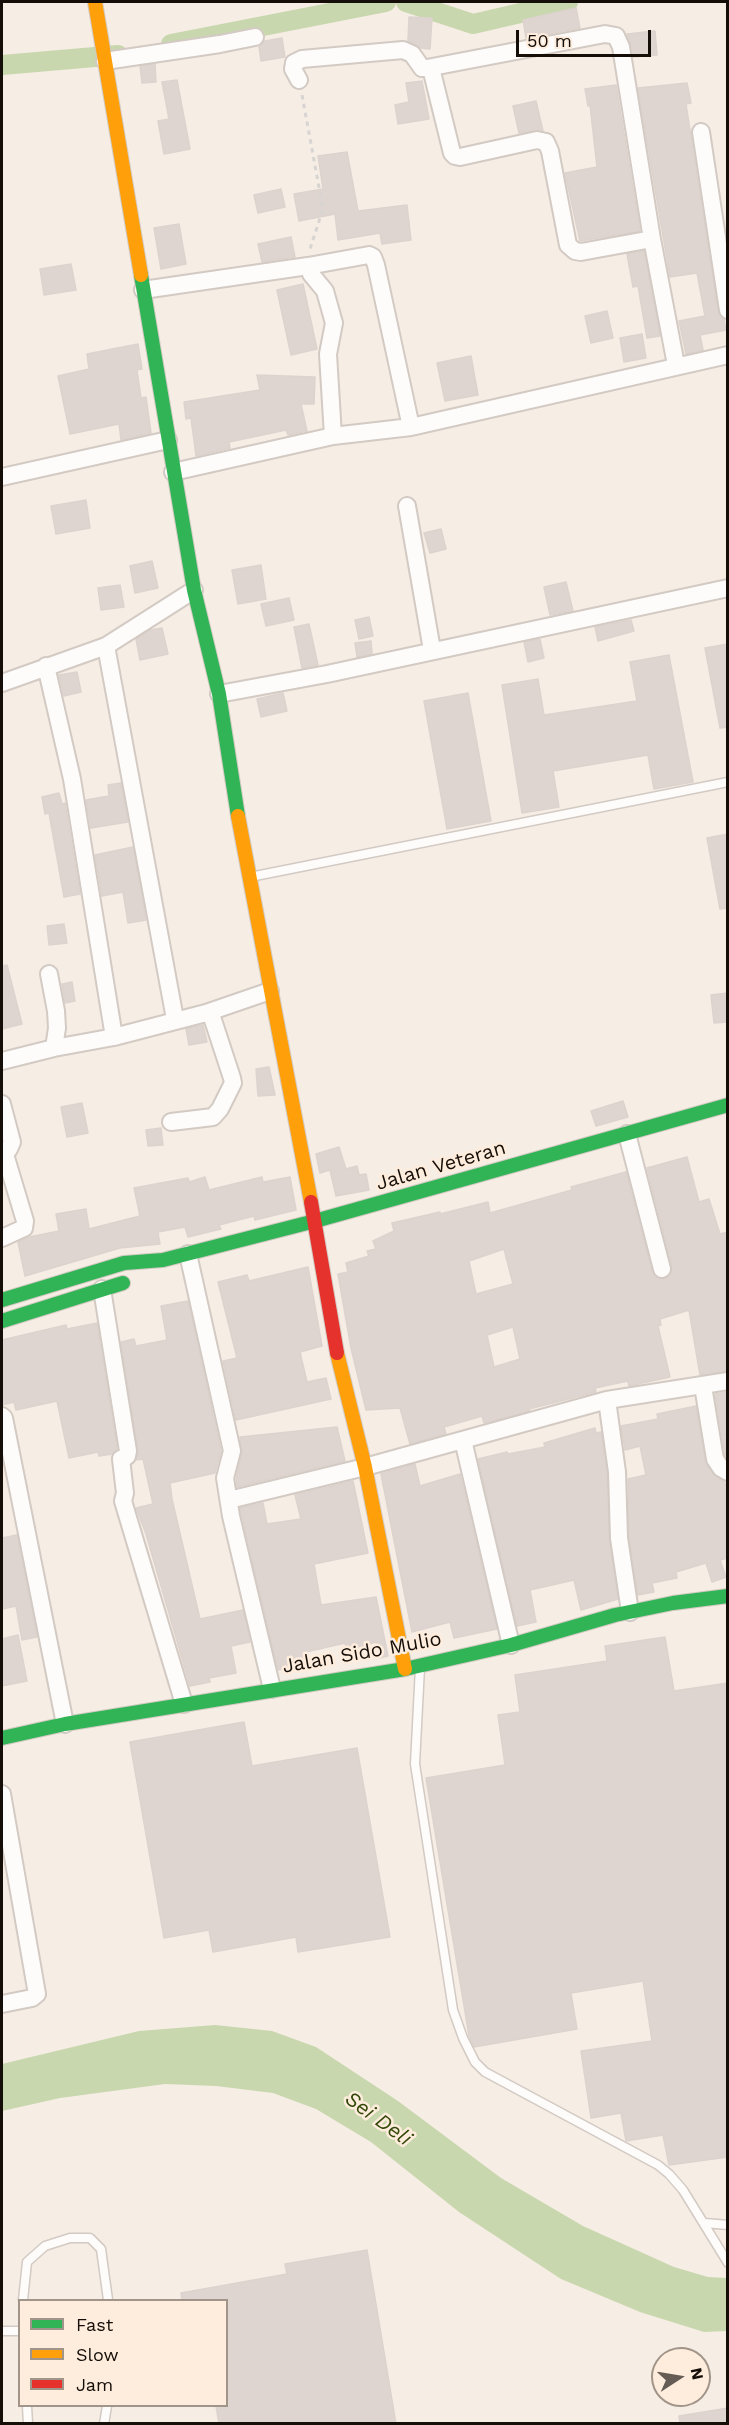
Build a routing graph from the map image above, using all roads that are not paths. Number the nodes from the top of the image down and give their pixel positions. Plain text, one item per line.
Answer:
1 (95, 2) edge
2 (255, 37) dead end
3 (105, 59) junction
4 (431, 68) junction
5 (299, 80) road end
6 (701, 132) dead end
7 (652, 239) junction
8 (308, 266) junction
9 (143, 290) junction
10 (728, 310) edge
11 (728, 355) edge
12 (676, 365) junction
13 (411, 427) junction
14 (333, 436) junction
15 (168, 441) junction
16 (172, 472) junction
17 (2, 477) edge
18 (407, 506) dead end
19 (728, 588) edge
20 (194, 590) junction
21 (106, 646) junction
22 (432, 650) junction
23 (46, 666) junction
24 (2, 683) edge
25 (219, 694) junction
26 (728, 782) edge
27 (249, 878) junction
28 (49, 974) dead end
29 (270, 991) junction
30 (206, 1013) junction
31 (175, 1019) junction
32 (114, 1037) junction
33 (54, 1048) junction
34 (2, 1061) edge
35 (2, 1104) edge
36 (728, 1105) edge
37 (171, 1122) dead end
38 (627, 1134) junction
39 (3, 1151) edge
40 (315, 1221) junction
41 (2, 1238) edge
42 (188, 1254) junction
43 (164, 1260) junction
44 (663, 1269) dead end
45 (102, 1289) junction
46 (2, 1300) edge
47 (2, 1321) edge
48 (728, 1381) edge
49 (703, 1386) junction
50 (606, 1400) junction
51 (2, 1416) edge
52 (463, 1440) junction
53 (365, 1467) junction
54 (728, 1472) edge
55 (229, 1500) junction
56 (728, 1596) edge
57 (630, 1612) junction
58 (512, 1645) junction
59 (420, 1664) junction
60 (405, 1669) junction
61 (272, 1689) junction
62 (184, 1704) junction
63 (65, 1724) junction
64 (2, 1738) edge
65 (2, 1794) edge
66 (2, 2004) edge
67 (705, 2223) junction
68 (728, 2225) edge
69 (728, 2263) edge
70 (23, 2299) edge
71 (108, 2299) edge
72 (2, 2331) edge
73 (18, 2331) edge
74 (27, 2407) edge
75 (107, 2407) edge
76 (28, 2424) edge
77 (104, 2424) edge

1 - 3 street
2 - 3 street
3 - 9 street
4 - 5 street
4 - 7 street
4 - 7 street
6 - 10 street
7 - 12 street
8 - 9 street
8 - 13 street
8 - 14 street
9 - 15 street
11 - 12 street
12 - 13 street
13 - 14 street
14 - 16 street
15 - 16 street
15 - 17 street
16 - 20 street
18 - 22 street
19 - 22 street
20 - 21 street
20 - 25 street
21 - 23 street
21 - 31 street
22 - 25 street
23 - 24 street
23 - 32 street
25 - 27 street
26 - 27 lane
27 - 29 street
28 - 33 street
29 - 30 street
29 - 40 street
30 - 31 street
30 - 37 street
31 - 32 street
32 - 33 street
33 - 34 street
35 - 39 street
36 - 38 street, Jalan Veteran
38 - 40 street, Jalan Veteran
38 - 44 street
39 - 41 street
40 - 42 street, Jalan Veteran
40 - 53 street
42 - 43 street, Jalan Veteran
42 - 55 street
43 - 45 street, Jalan Veteran
43 - 46 street, Jalan Veteran
45 - 47 street, Jalan Veteran
45 - 62 street
48 - 49 street
49 - 50 street
49 - 54 street
50 - 52 street
50 - 57 street
51 - 63 street
52 - 53 street
52 - 58 street
53 - 55 street
53 - 60 street
55 - 61 street
56 - 57 street, Jalan Sido Mulio
57 - 58 street, Jalan Sido Mulio
58 - 59 street, Jalan Sido Mulio
59 - 60 street, Jalan Sido Mulio
59 - 67 lane
60 - 61 street, Jalan Sido Mulio
61 - 62 street, Jalan Sido Mulio
62 - 63 street, Jalan Sido Mulio
63 - 64 street, Jalan Sido Mulio
65 - 66 street
67 - 68 lane
67 - 69 lane
70 - 71 lane
72 - 73 lane
74 - 76 lane
75 - 77 lane

